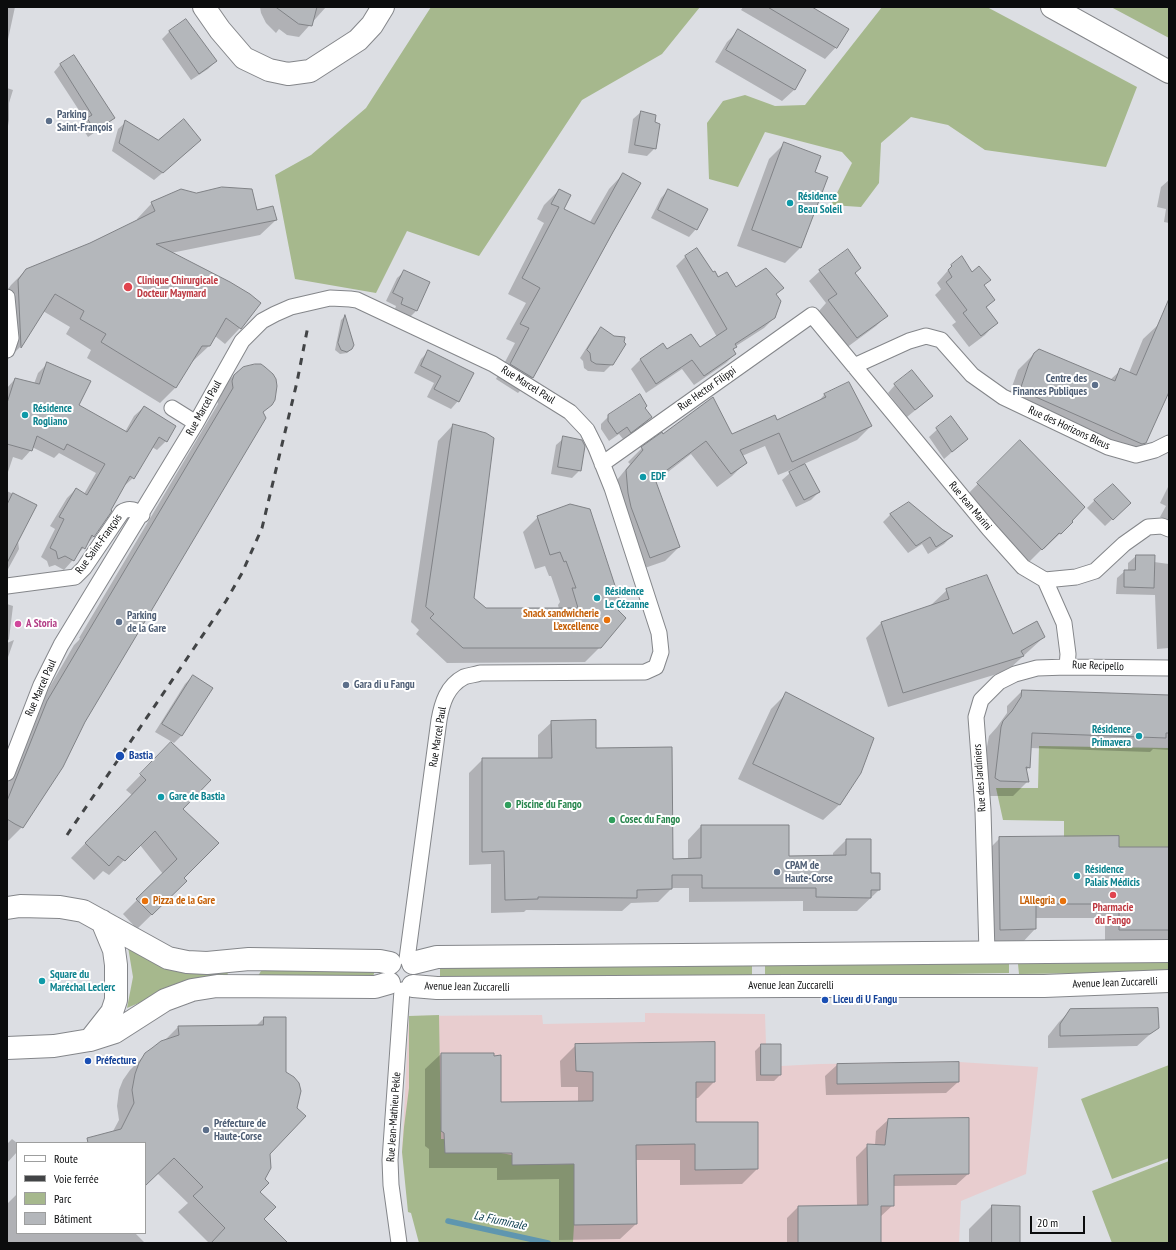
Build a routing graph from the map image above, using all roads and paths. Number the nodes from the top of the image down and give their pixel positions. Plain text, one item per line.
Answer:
1 (204, 7) edge
2 (383, 7) edge
3 (1052, 7) edge
4 (1169, 72) edge
5 (7, 297) edge
6 (812, 315) joint
7 (7, 350) edge
8 (854, 366) junction
9 (172, 408) dead end
10 (196, 423) junction
11 (1169, 443) edge
12 (602, 464) junction
13 (142, 515) junction
14 (1169, 529) edge
15 (1045, 580) junction
16 (7, 586) edge
17 (1067, 667) junction
18 (1169, 668) edge
19 (7, 773) edge
20 (7, 908) edge
21 (102, 921) junction
22 (1169, 951) edge
23 (987, 953) junction
24 (402, 974) junction
25 (1169, 981) edge
26 (90, 1040) junction
27 (7, 1048) edge
28 (399, 1243) edge

1 - 2 main road
3 - 4 main road
5 - 7 street
6 - 8 street, Rue Jean Marini
6 - 12 street, Rue Hector Filippi
8 - 11 street, Rue des Horizons Bleus
8 - 15 street, Rue Jean Marini
9 - 10 street
10 - 12 street, Rue Marcel Paul
10 - 13 street, Rue Marcel Paul
12 - 24 street, Rue Marcel Paul
13 - 16 street, Rue Saint-François
13 - 19 street, Rue Marcel Paul
14 - 15 street
15 - 17 street, Rue Recipello
17 - 18 street, Rue Recipello
17 - 23 street, Rue des Jardiniers
20 - 21 main road, Avenue Jean Zuccarelli
21 - 24 main road, Avenue Jean Zuccarelli
21 - 26 main road
22 - 23 main road, Avenue Jean Zuccarelli
23 - 24 main road, Avenue Jean Zuccarelli
24 - 25 main road, Avenue Jean Zuccarelli
24 - 26 main road, Avenue Jean Zuccarelli
24 - 28 street, Rue Jean-Mathieu Pekle
26 - 27 main road, Avenue Jean Zuccarelli

